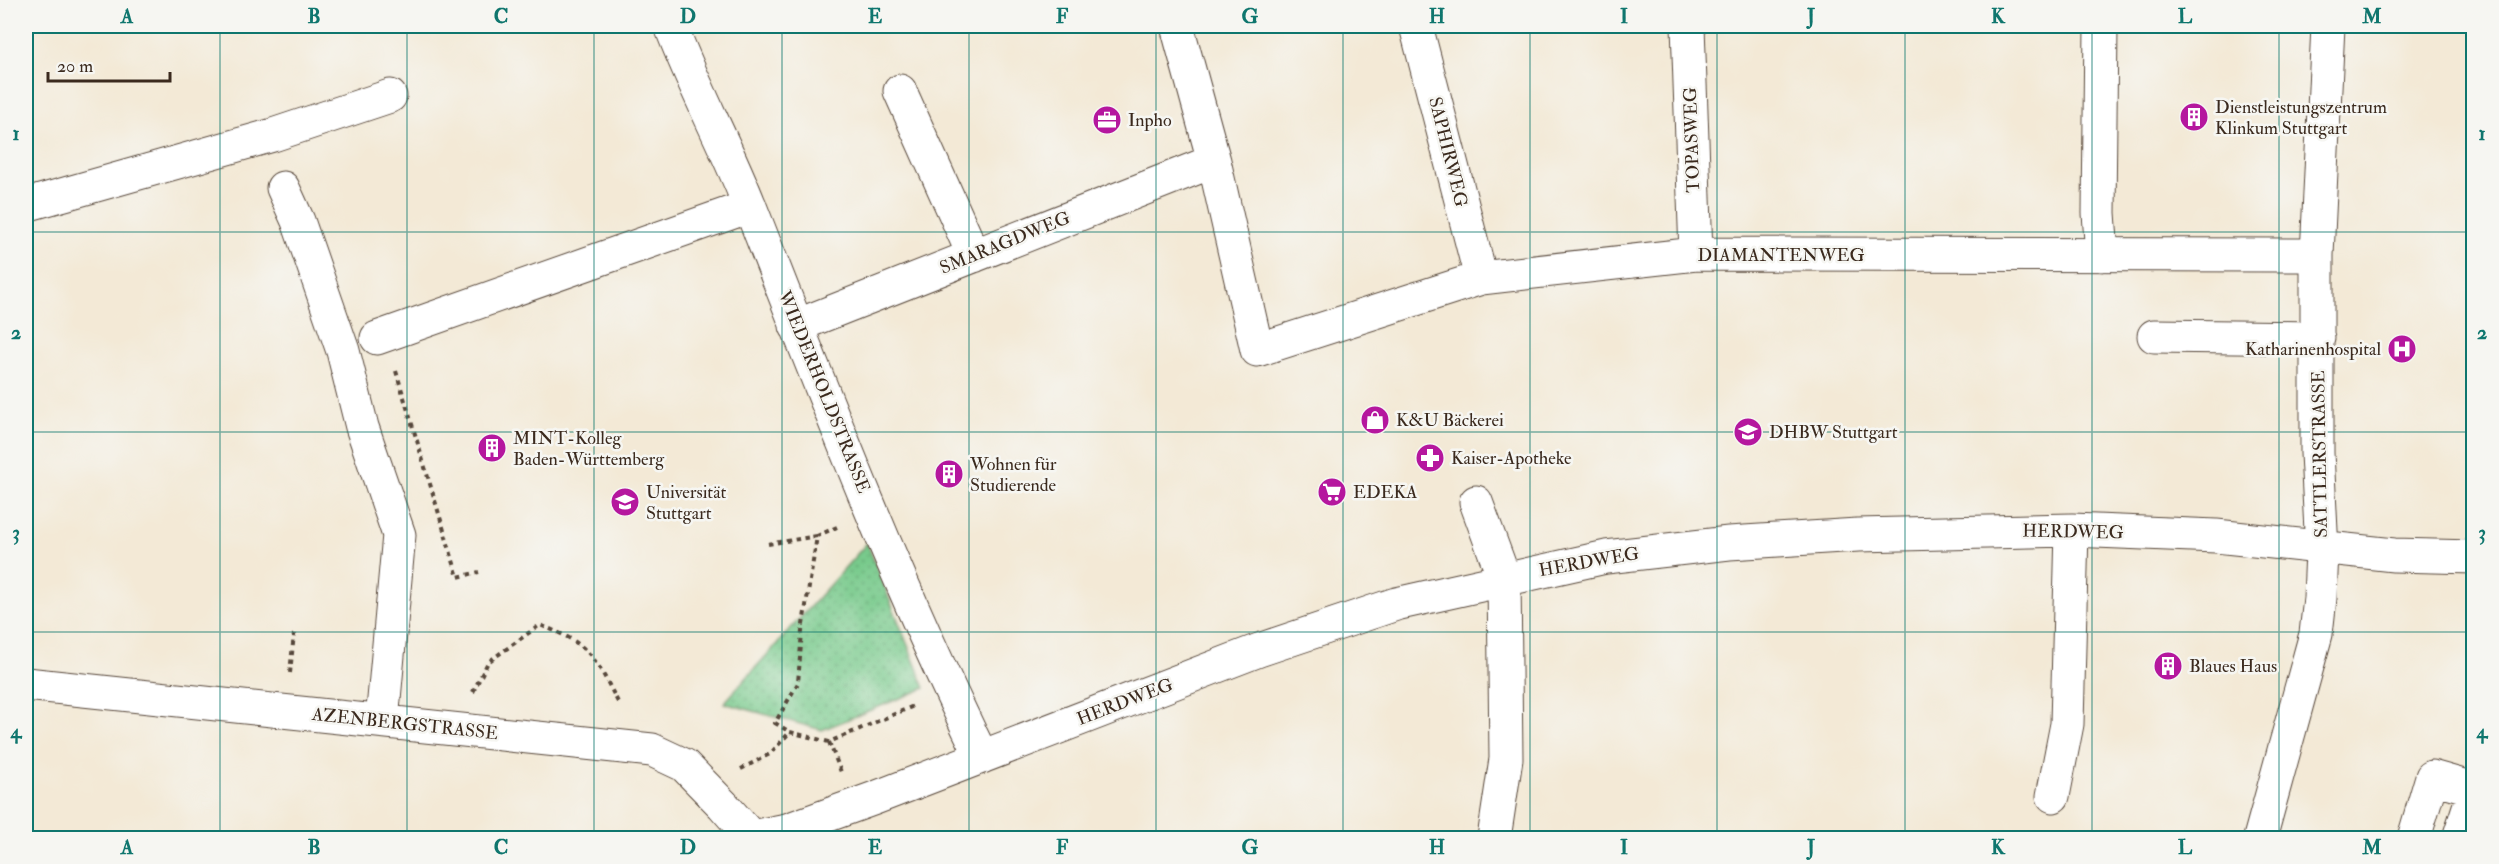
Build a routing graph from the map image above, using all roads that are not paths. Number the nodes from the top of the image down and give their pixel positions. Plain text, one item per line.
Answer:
1 (671, 26) edge
2 (1177, 26) edge
3 (1416, 26) edge
4 (1688, 26) edge
5 (2101, 26) edge
6 (2328, 26) edge
7 (900, 91) dead end
8 (390, 96) dead end
9 (1214, 161) junction
10 (284, 188) dead end
11 (26, 205) edge
12 (750, 206) junction
13 (1696, 254) junction
14 (974, 255) junction
15 (2102, 255) junction
16 (2317, 255) junction
17 (1481, 278) junction
18 (796, 326) junction
19 (2154, 336) dead end
20 (381, 337) road end
21 (2318, 338) junction
22 (1476, 502) dead end
23 (2072, 530) junction
24 (2322, 550) junction
25 (2474, 557) edge
26 (1504, 578) junction
27 (26, 684) edge
28 (382, 721) junction
29 (982, 758) junction
30 (2474, 791) edge
31 (2053, 796) dead end
32 (750, 838) edge
33 (1494, 838) edge
34 (2260, 838) edge
35 (2414, 838) edge
36 (2459, 838) edge

1 - 12 street, WIEDERHOLDSTRASSE
2 - 9 street
3 - 17 street, SAPHIRWEG
4 - 13 street, TOPASWEG
5 - 15 street
6 - 16 street, SATTLERSTRASSE
7 - 14 street
8 - 11 street
9 - 14 street, SMARAGDWEG
9 - 17 street, DIAMANTENWEG
10 - 28 street
12 - 18 street, WIEDERHOLDSTRASSE
12 - 20 street
13 - 15 street, DIAMANTENWEG
13 - 17 street, DIAMANTENWEG
14 - 18 street, SMARAGDWEG
15 - 16 street, DIAMANTENWEG
16 - 21 street, SATTLERSTRASSE
18 - 29 street, WIEDERHOLDSTRASSE
19 - 21 street
21 - 24 street, SATTLERSTRASSE
22 - 26 street
23 - 24 street, HERDWEG
23 - 26 street, HERDWEG
23 - 31 street
24 - 25 street, HERDWEG
24 - 34 street, SATTLERSTRASSE
26 - 29 street, HERDWEG
26 - 33 street
27 - 28 street, AZENBERGSTRASSE
28 - 32 street, AZENBERGSTRASSE
29 - 32 street, HERDWEG
30 - 35 street
30 - 36 street

